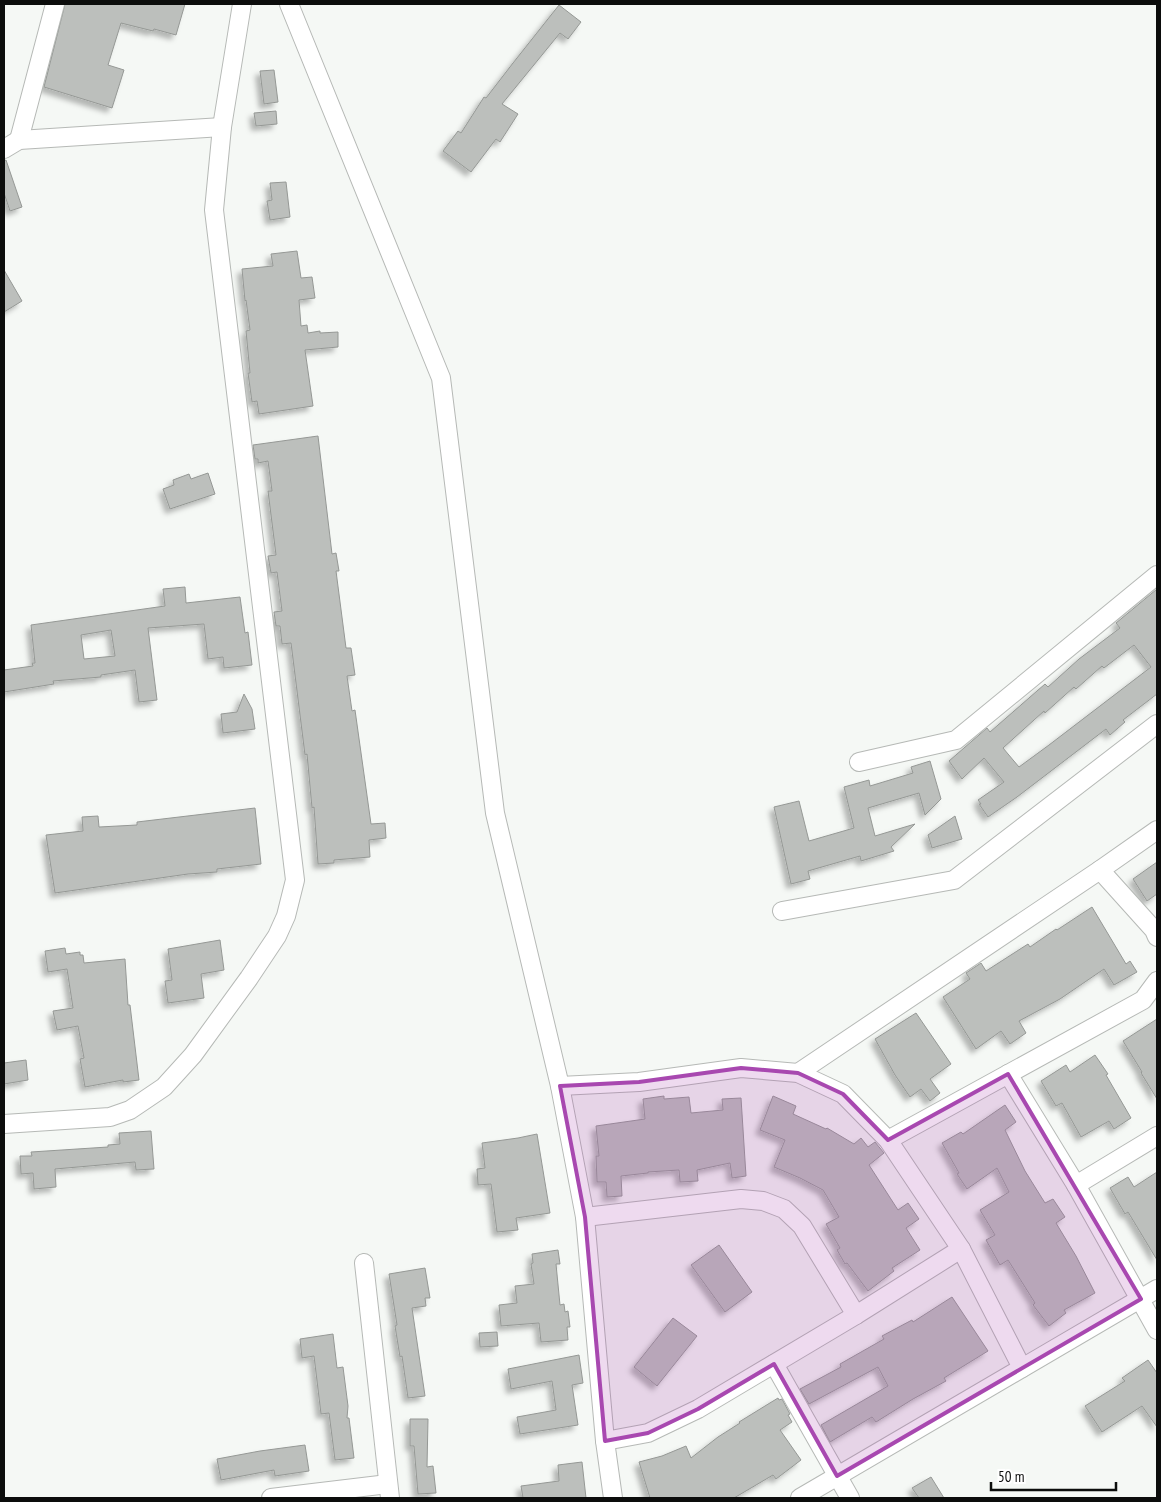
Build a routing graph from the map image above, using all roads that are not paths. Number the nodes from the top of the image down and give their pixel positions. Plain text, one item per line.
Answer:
1 (55, 4) edge
2 (242, 4) edge
3 (289, 4) edge
4 (222, 127) junction
5 (19, 140) junction
6 (4, 149) edge
7 (1157, 575) edge
8 (1157, 724) edge
9 (859, 762) dead end
10 (1157, 830) edge
11 (1100, 870) junction
12 (782, 911) dead end
13 (1157, 937) edge
14 (1157, 981) edge
15 (798, 1073) junction
16 (1008, 1074) junction
17 (560, 1086) junction
18 (4, 1124) edge
19 (1157, 1136) edge
20 (888, 1140) junction
21 (1076, 1184) junction
22 (585, 1217) junction
23 (961, 1249) junction
24 (364, 1263) dead end
25 (1157, 1289) edge
26 (1141, 1299) junction
27 (856, 1315) junction
28 (1157, 1330) edge
29 (774, 1364) junction
30 (1022, 1368) junction
31 (605, 1441) junction
32 (837, 1476) junction
33 (389, 1491) edge
34 (271, 1498) edge
35 (613, 1498) edge
36 (800, 1498) edge
37 (850, 1498) edge

1 - 5 street
2 - 4 street
3 - 17 street
4 - 5 street
4 - 18 street
5 - 6 street
7 - 9 street
8 - 12 street
10 - 11 street
11 - 13 street
11 - 15 street
14 - 16 street
15 - 17 street
15 - 20 street
16 - 20 street
16 - 21 street
17 - 22 street
19 - 21 street
20 - 23 street
21 - 26 street
22 - 27 street
22 - 31 street
23 - 27 street
23 - 30 street
24 - 33 street
25 - 26 street
26 - 28 street
26 - 30 street
27 - 29 street
29 - 31 street
29 - 32 street
30 - 32 street
31 - 35 street
32 - 36 street
32 - 37 street
33 - 34 street

